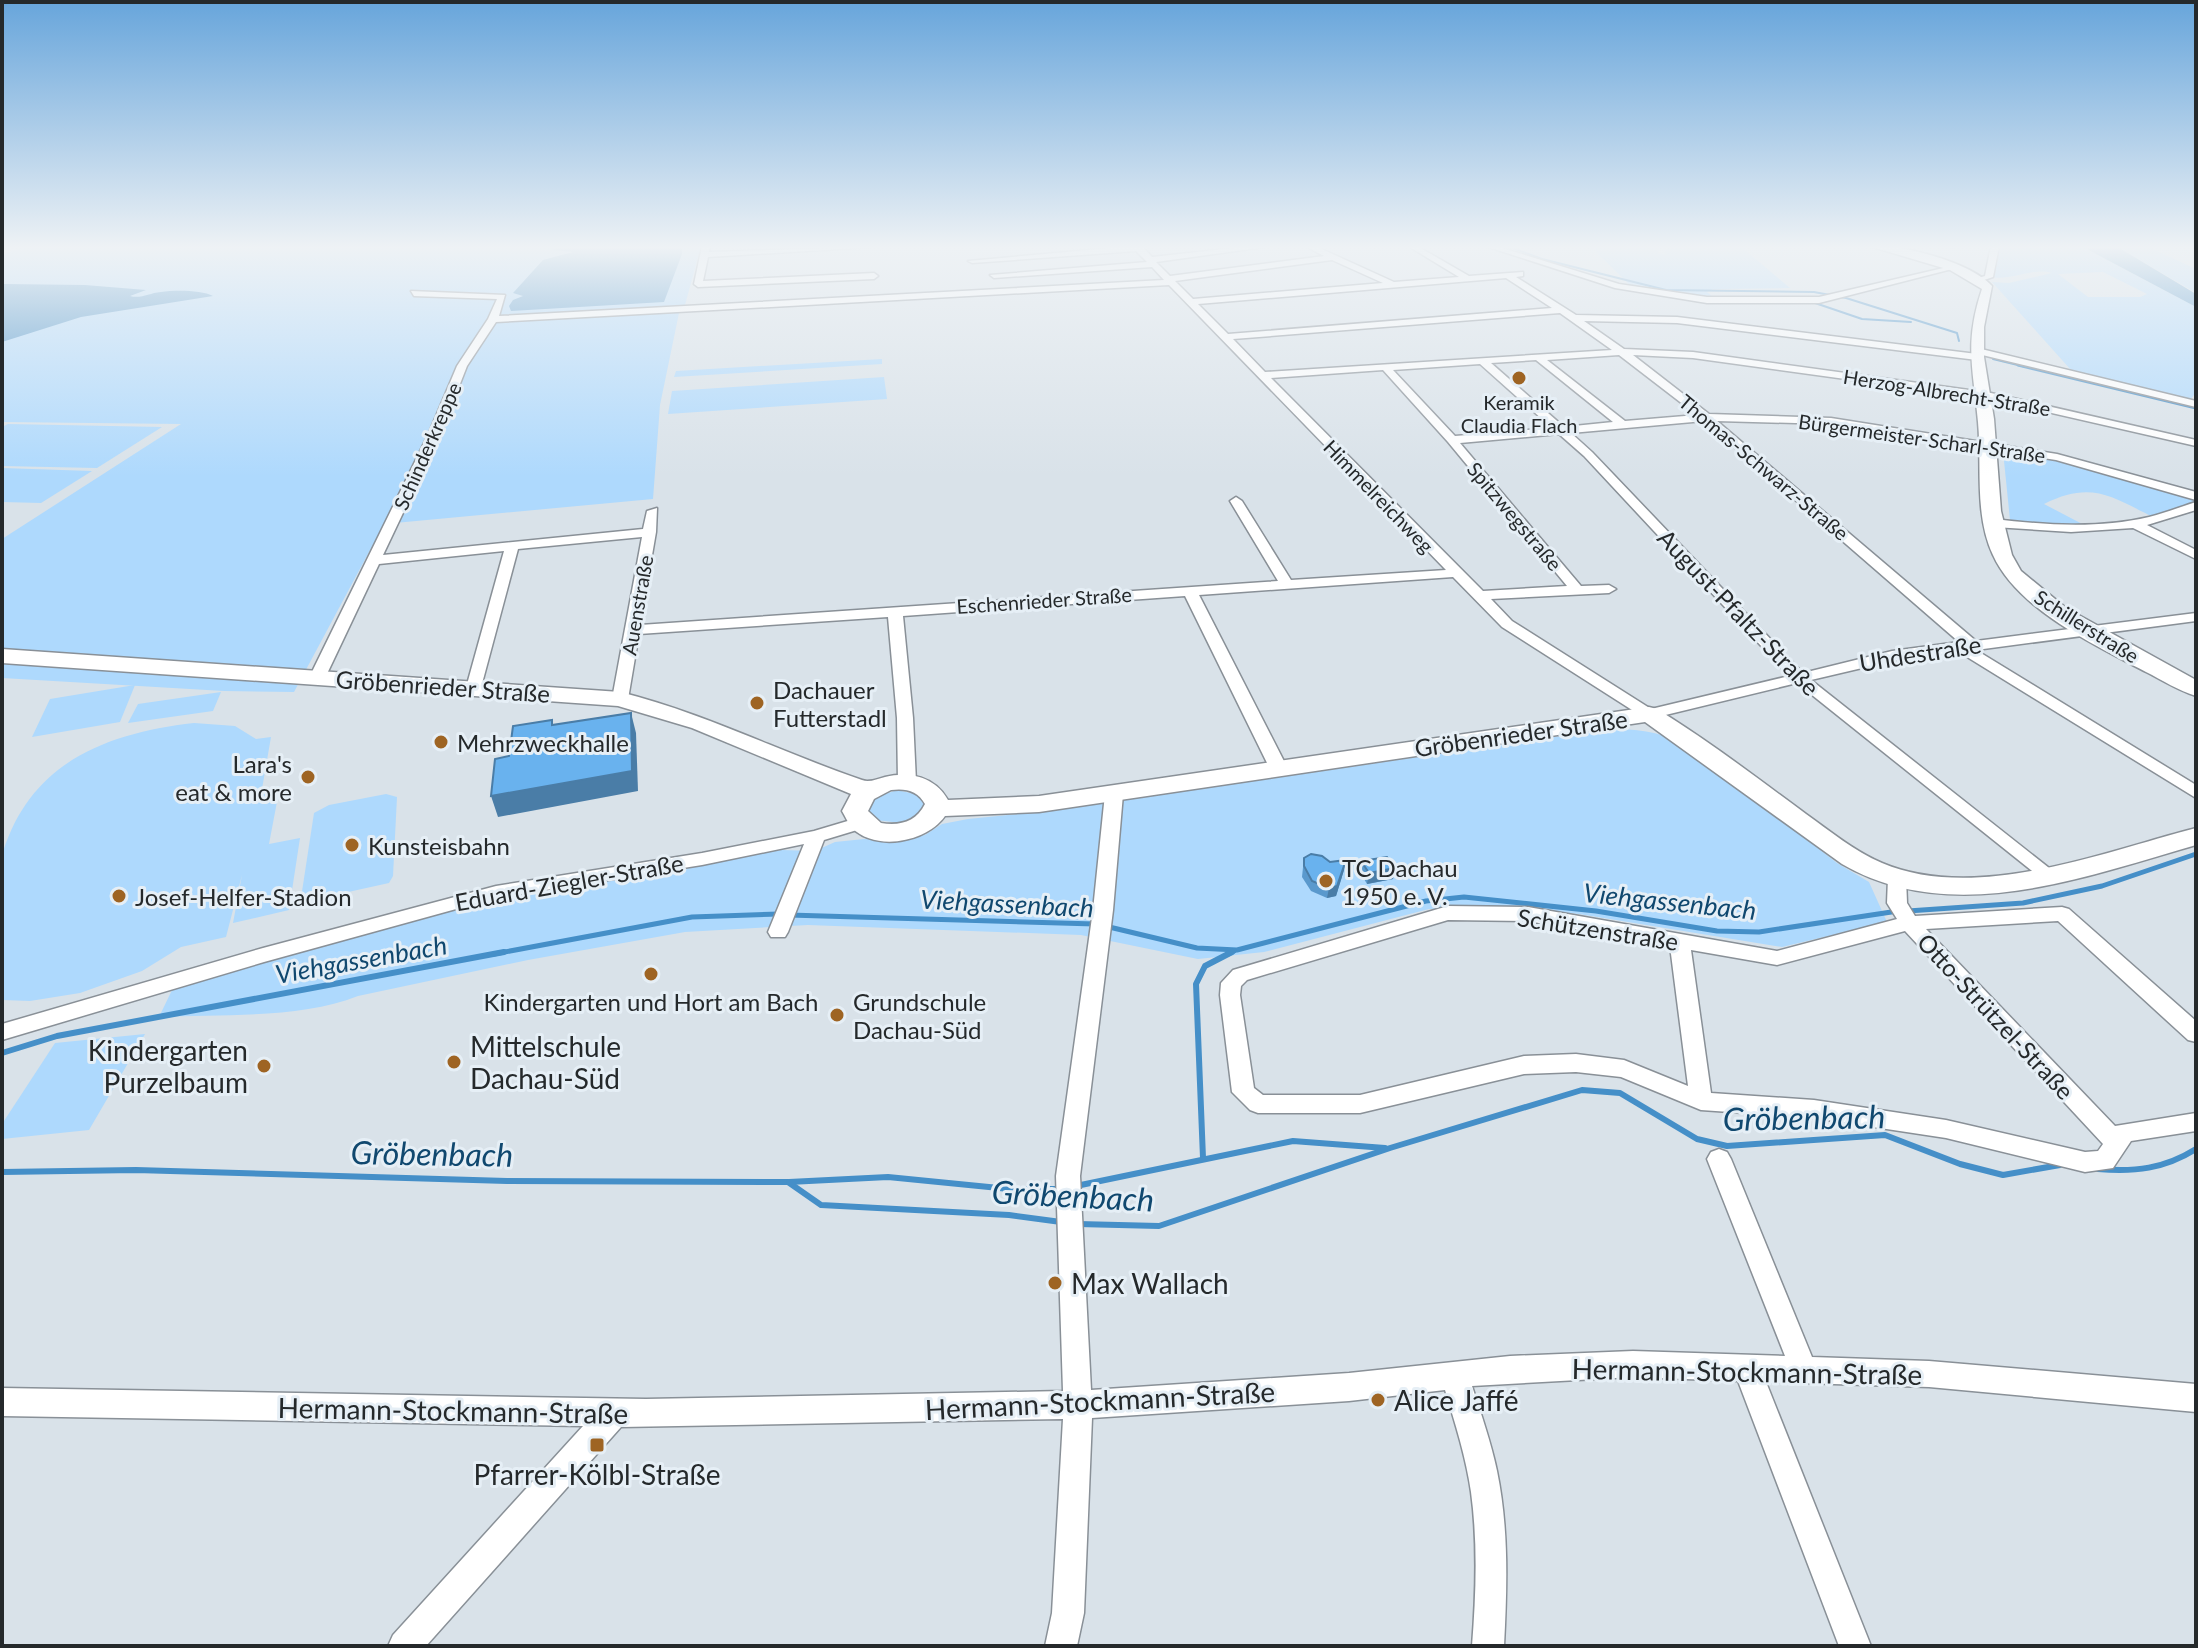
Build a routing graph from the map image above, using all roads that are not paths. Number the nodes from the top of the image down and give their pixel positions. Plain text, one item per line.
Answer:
1 (490, 323) edge
2 (1212, 323) edge
3 (1401, 323) edge
4 (1580, 323) edge
5 (1708, 323) edge
6 (1979, 323) edge
7 (1225, 337) junction
8 (1620, 352) junction
9 (1977, 356) junction
10 (1538, 357) junction
11 (1483, 361) junction
12 (1385, 367) junction
13 (1263, 375) junction
14 (1982, 394) junction
15 (2196, 404) edge
16 (2196, 412) edge
17 (1710, 417) junction
18 (1623, 425) junction
19 (1562, 430) junction
20 (1452, 440) junction
21 (2196, 443) edge
22 (1987, 445) junction
23 (2196, 496) edge
24 (1236, 501) dead end
25 (2196, 506) edge
26 (653, 511) dead end
27 (1994, 523) junction
28 (2135, 524) junction
29 (650, 532) junction
30 (512, 546) junction
31 (2196, 555) edge
32 (374, 560) junction
33 (1455, 573) junction
34 (1286, 583) junction
35 (1609, 589) dead end
36 (1189, 590) junction
37 (1577, 590) junction
38 (1477, 596) junction
39 (895, 611) junction
40 (2196, 617) edge
41 (2086, 629) junction
42 (634, 630) junction
43 (1966, 645) junction
44 (2, 656) edge
45 (1798, 677) junction
46 (317, 678) junction
47 (474, 688) junction
48 (2196, 689) edge
49 (620, 699) junction
50 (1649, 714) junction
51 (1616, 721) junction
52 (1681, 733) junction
53 (1279, 769) junction
54 (907, 782) junction
55 (868, 792) junction
56 (2196, 793) edge
57 (1114, 794) junction
58 (936, 808) junction
59 (861, 823) junction
60 (816, 836) junction
61 (2196, 836) edge
62 (2049, 875) junction
63 (1902, 905) junction
64 (778, 932) dead end
65 (1680, 942) junction
66 (2, 1032) edge
67 (2196, 1034) edge
68 (1701, 1101) junction
69 (2196, 1122) edge
70 (2117, 1143) junction
71 (1719, 1159) dead end
72 (1746, 1367) junction
73 (1804, 1370) junction
74 (1455, 1375) junction
75 (2196, 1398) edge
76 (2, 1402) edge
77 (1078, 1405) junction
78 (615, 1412) junction
79 (404, 1646) edge
80 (1061, 1646) edge
81 (1488, 1646) edge
82 (1855, 1646) edge

1 - 32 street, Schinderkreppe
2 - 7 street, Himmelreichweg
3 - 7 street
4 - 8 street, Thomas-Schwarz-Straße
5 - 9 street
6 - 9 street, Schillerstraße
7 - 13 street, Himmelreichweg
8 - 10 street, Herzog-Albrecht-Straße
8 - 14 street, Herzog-Albrecht-Straße
8 - 17 street, Thomas-Schwarz-Straße
9 - 14 street, Schillerstraße
9 - 15 street
9 - 16 street
10 - 11 street, Herzog-Albrecht-Straße
10 - 18 street
11 - 12 street, Herzog-Albrecht-Straße
11 - 19 street, August-Pfaltz-Straße
12 - 13 street, Herzog-Albrecht-Straße
12 - 20 street, Spitzwegstraße
13 - 33 street, Himmelreichweg
14 - 21 street, Herzog-Albrecht-Straße
14 - 22 street, Schillerstraße
17 - 18 street, Bürgermeister-Scharl-Straße
17 - 22 street, Bürgermeister-Scharl-Straße
17 - 43 street, Thomas-Schwarz-Straße
18 - 19 street, Bürgermeister-Scharl-Straße
19 - 20 street, Bürgermeister-Scharl-Straße
19 - 45 street, August-Pfaltz-Straße
20 - 37 street, Spitzwegstraße
22 - 23 street, Bürgermeister-Scharl-Straße
22 - 27 street, Schillerstraße
24 - 34 street
25 - 28 street
26 - 29 street, Auenstraße
27 - 28 street
27 - 41 street, Schillerstraße
28 - 31 street
29 - 30 street
29 - 42 street, Auenstraße
30 - 32 street
30 - 47 street
32 - 46 street, Schinderkreppe
33 - 34 street, Eschenrieder Straße
33 - 38 street, Himmelreichweg
34 - 36 street, Eschenrieder Straße
35 - 37 street
36 - 39 street, Eschenrieder Straße
36 - 53 street
37 - 38 street, Spitzwegstraße
38 - 50 street, Himmelreichweg
39 - 42 street, Eschenrieder Straße
39 - 54 street
40 - 41 street, Uhdestraße
41 - 43 street, Uhdestraße
41 - 48 street, Schillerstraße
42 - 49 street, Auenstraße
43 - 45 street, Uhdestraße
43 - 56 street, Thomas-Schwarz-Straße
44 - 46 street, Gröbenrieder Straße
45 - 50 street, Uhdestraße
45 - 62 street, August-Pfaltz-Straße
46 - 47 street, Gröbenrieder Straße
47 - 49 street, Gröbenrieder Straße
49 - 55 street, Gröbenrieder Straße
50 - 51 street, Gröbenrieder Straße
50 - 52 street, Gröbenrieder Straße
51 - 52 street
51 - 53 street, Gröbenrieder Straße
52 - 63 street, Gröbenrieder Straße
53 - 57 street, Gröbenrieder Straße
54 - 55 street
54 - 58 street
55 - 59 street
57 - 58 street, Gröbenrieder Straße
57 - 77 street
58 - 59 street
59 - 60 street, Eduard-Ziegler-Straße
60 - 64 street
60 - 66 street, Eduard-Ziegler-Straße
61 - 62 street, Gröbenrieder Straße
62 - 63 street, Gröbenrieder Straße
63 - 65 street, Schützenstraße
63 - 67 street, Schützenstraße
63 - 70 street, Otto-Strützel-Straße
65 - 68 street
65 - 68 street, Schützenstraße
68 - 70 street
69 - 70 street
71 - 73 street
72 - 73 street, Hermann-Stockmann-Straße
72 - 74 street, Hermann-Stockmann-Straße
72 - 82 street
73 - 75 street, Hermann-Stockmann-Straße
74 - 77 street, Hermann-Stockmann-Straße
74 - 81 street
76 - 78 street, Hermann-Stockmann-Straße
77 - 78 street, Hermann-Stockmann-Straße
77 - 80 street
78 - 79 street

